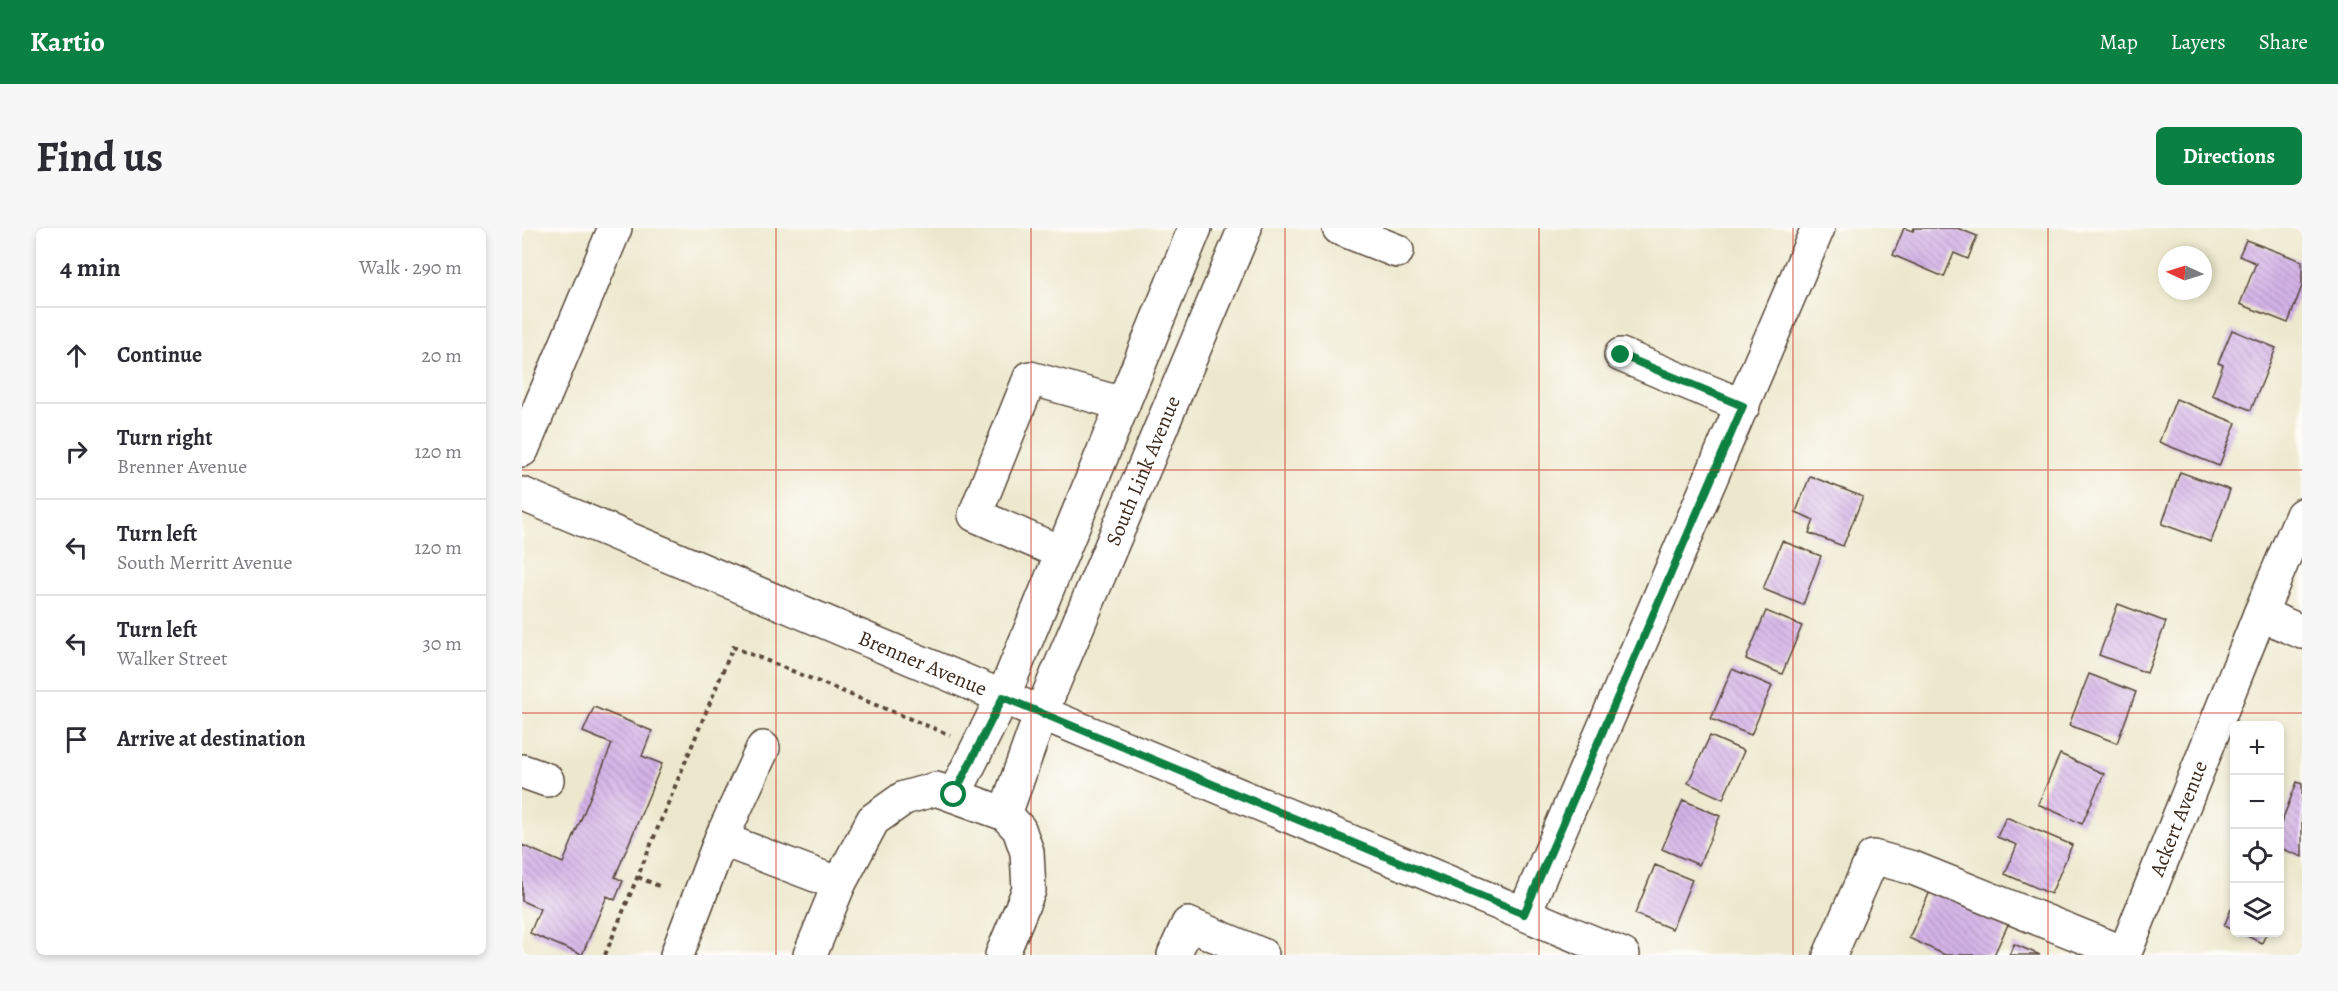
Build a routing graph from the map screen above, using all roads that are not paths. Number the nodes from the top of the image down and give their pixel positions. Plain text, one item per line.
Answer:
1 (615, 228) edge
2 (1195, 228) edge
3 (1245, 228) edge
4 (1339, 228) edge
5 (1818, 228) edge
6 (1396, 251) dead end
7 (1621, 355) dead end
8 (1123, 404) junction
9 (1743, 406) junction
10 (522, 450) edge
11 (522, 494) edge
12 (2302, 515) edge
13 (1062, 553) junction
14 (2260, 614) junction
15 (2302, 632) edge
16 (1003, 697) junction
17 (1041, 713) junction
18 (763, 748) dead end
19 (954, 795) junction
20 (1005, 814) junction
21 (721, 839) junction
22 (839, 884) junction
23 (1524, 914) junction
24 (2124, 954) edge
25 (677, 955) edge
26 (810, 955) edge
27 (1002, 955) edge
28 (1174, 955) edge
29 (1262, 955) edge
30 (1623, 955) edge
31 (1830, 955) edge

1 - 10 street
2 - 8 street, South Link Avenue
3 - 17 street, South Link Avenue
4 - 6 street
5 - 9 street
7 - 9 street
8 - 13 street, South Link Avenue
8 - 13 street
9 - 23 street
11 - 16 street, Brenner Avenue
12 - 14 street, Ackert Avenue
13 - 16 street, South Link Avenue
14 - 15 street
14 - 24 street, Ackert Avenue
16 - 17 street, Brenner Avenue
16 - 19 street, South Link Avenue
17 - 20 street, South Link Avenue
17 - 23 street, Brenner Avenue
18 - 21 street
19 - 20 street
19 - 22 street
20 - 27 street
21 - 22 street
21 - 25 street
22 - 26 street
23 - 30 street, Brenner Avenue
24 - 31 street
28 - 29 street

